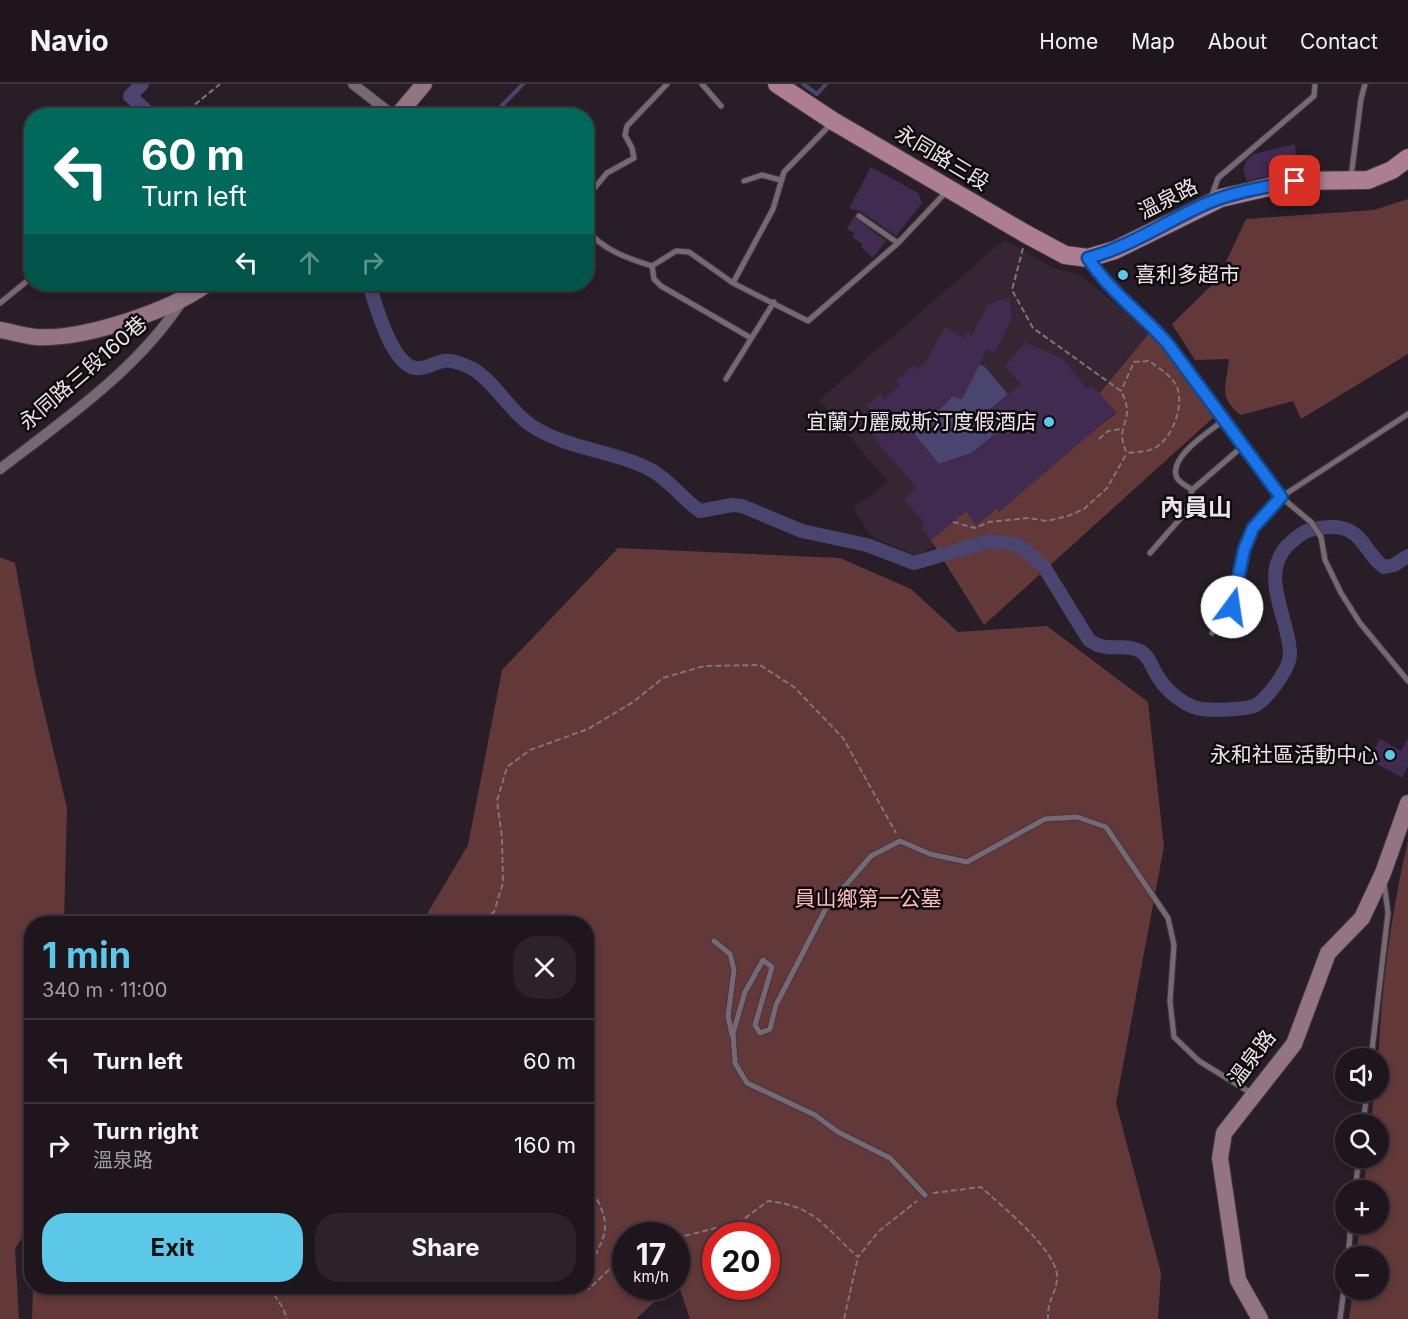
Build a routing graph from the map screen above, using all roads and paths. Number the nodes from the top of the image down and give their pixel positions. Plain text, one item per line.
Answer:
1 (220, 84) edge
2 (353, 84) edge
3 (424, 84) edge
4 (667, 84) edge
5 (702, 84) edge
6 (777, 84) edge
7 (1316, 84) edge
8 (1365, 84) edge
9 (721, 106) dead end
10 (191, 108) edge
11 (384, 108) edge
12 (402, 108) edge
13 (833, 121) junction
14 (1408, 158) edge
15 (780, 180) junction
16 (744, 181) dead end
17 (1351, 181) junction
18 (594, 188) edge
19 (949, 188) junction
20 (1209, 202) junction
21 (859, 216) dead end
22 (1026, 234) junction
23 (594, 236) edge
24 (898, 243) junction
25 (1088, 258) junction
26 (652, 266) junction
27 (733, 283) junction
28 (24, 284) edge
29 (196, 291) edge
30 (184, 298) junction
31 (774, 302) junction
32 (0, 303) edge
33 (0, 330) edge
34 (752, 338) junction
35 (726, 379) dead end
36 (1121, 391) junction
37 (1408, 414) edge
38 (1226, 419) junction
39 (1122, 429) junction
40 (1100, 439) dead end
41 (1244, 445) junction
42 (1127, 453) junction
43 (0, 469) edge
44 (1192, 490) junction
45 (1281, 497) junction
46 (953, 522) dead end
47 (1150, 553) dead end
48 (1212, 633) dead end
49 (1408, 681) edge
50 (1408, 803) edge
51 (900, 841) junction
52 (1383, 873) junction
53 (488, 916) edge
54 (714, 941) dead end
55 (734, 1045) junction
56 (1372, 1048) edge
57 (1253, 1094) junction
58 (594, 1194) edge
59 (925, 1195) junction
60 (690, 1234) edge
61 (594, 1257) edge
62 (858, 1257) junction
63 (612, 1267) edge
64 (594, 1284) edge
65 (273, 1294) edge
66 (1343, 1300) edge
67 (286, 1319) edge
68 (844, 1319) edge
69 (1048, 1319) edge
70 (1260, 1319) edge
71 (1340, 1319) edge

1 - 10 path
2 - 11 street
3 - 12 street
4 - 18 lane
5 - 9 lane
6 - 13 main road, 永同路三段
7 - 20 lane
8 - 17 lane
13 - 15 lane
13 - 19 main road, 永同路三段
14 - 17 main road, 溫泉路
15 - 16 lane
15 - 27 lane
17 - 20 main road, 溫泉路
19 - 22 main road, 永同路三段
19 - 24 lane
20 - 25 main road, 溫泉路
21 - 24 lane
22 - 25 main road, 永同路三段
22 - 36 path
23 - 26 lane
24 - 31 lane
25 - 38 lane
26 - 27 lane
26 - 34 lane
27 - 31 lane
28 - 32 lane
29 - 30 street
30 - 33 street
30 - 43 street, 永同路三段160巷
31 - 34 lane
34 - 35 lane
36 - 39 path
36 - 42 path
37 - 45 lane
38 - 41 lane
38 - 44 lane
39 - 40 path
39 - 42 path
41 - 44 lane
41 - 45 lane
42 - 46 path
44 - 47 lane
45 - 48 lane
45 - 49 lane
50 - 52 street, 溫泉路
51 - 53 path
51 - 55 lane
51 - 57 lane
52 - 56 lane
52 - 57 street, 溫泉路
54 - 55 lane
55 - 59 lane
57 - 70 street, 溫泉路
58 - 61 path
59 - 62 path
59 - 69 path
60 - 62 path
62 - 68 path
63 - 64 path
65 - 67 path
66 - 71 lane

